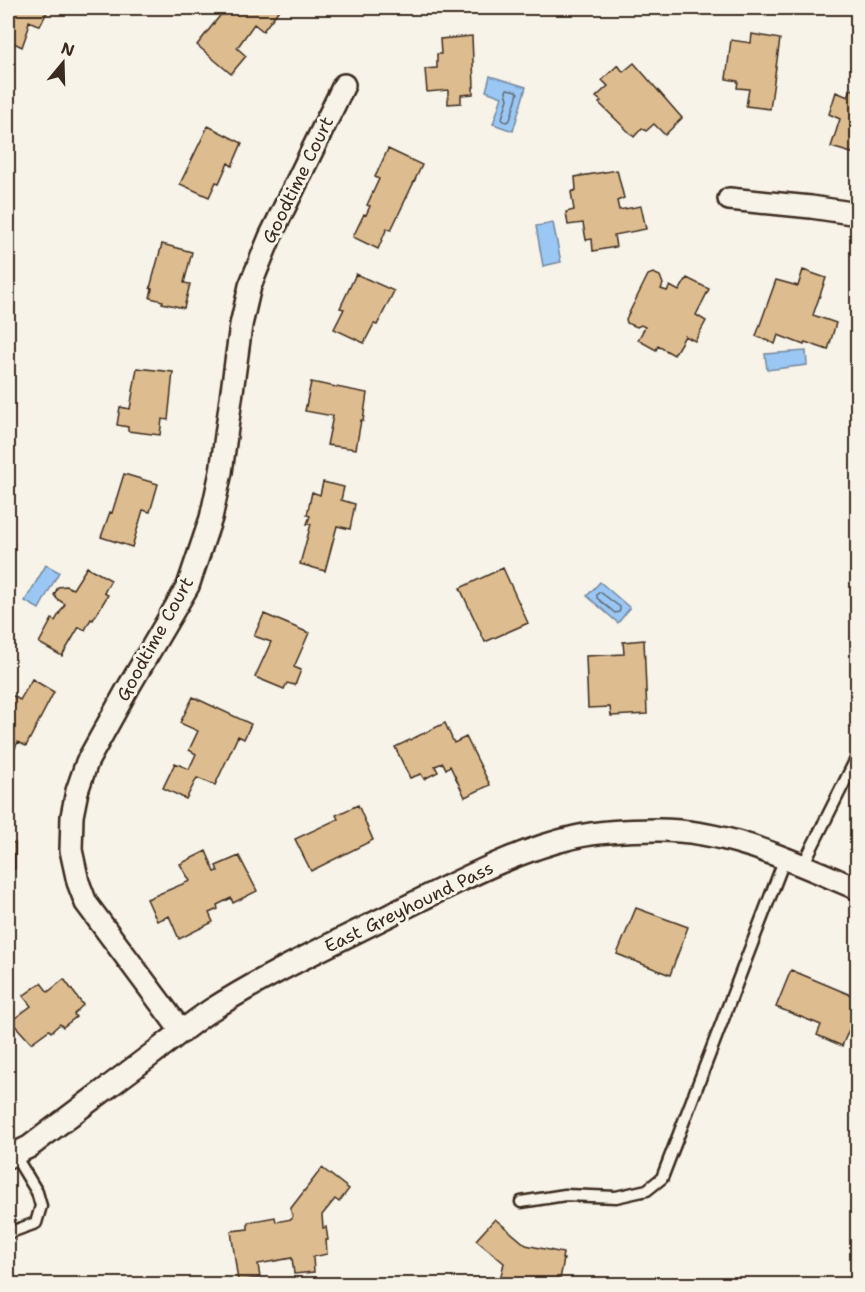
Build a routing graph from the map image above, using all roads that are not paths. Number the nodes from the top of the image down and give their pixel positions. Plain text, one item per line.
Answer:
1 (344, 85) dead end
2 (729, 199) dead end
3 (858, 214) edge
4 (858, 755) edge
5 (794, 862) junction
6 (858, 889) edge
7 (182, 1032) junction
8 (11, 1155) edge
9 (521, 1202) dead end
10 (8, 1233) edge

1 - 7 street, Goodtime Court
2 - 3 street
4 - 5 lane
5 - 6 street, East Greyhound Pass
5 - 7 street, East Greyhound Pass
5 - 9 lane
7 - 8 street, East Greyhound Pass
8 - 10 lane

